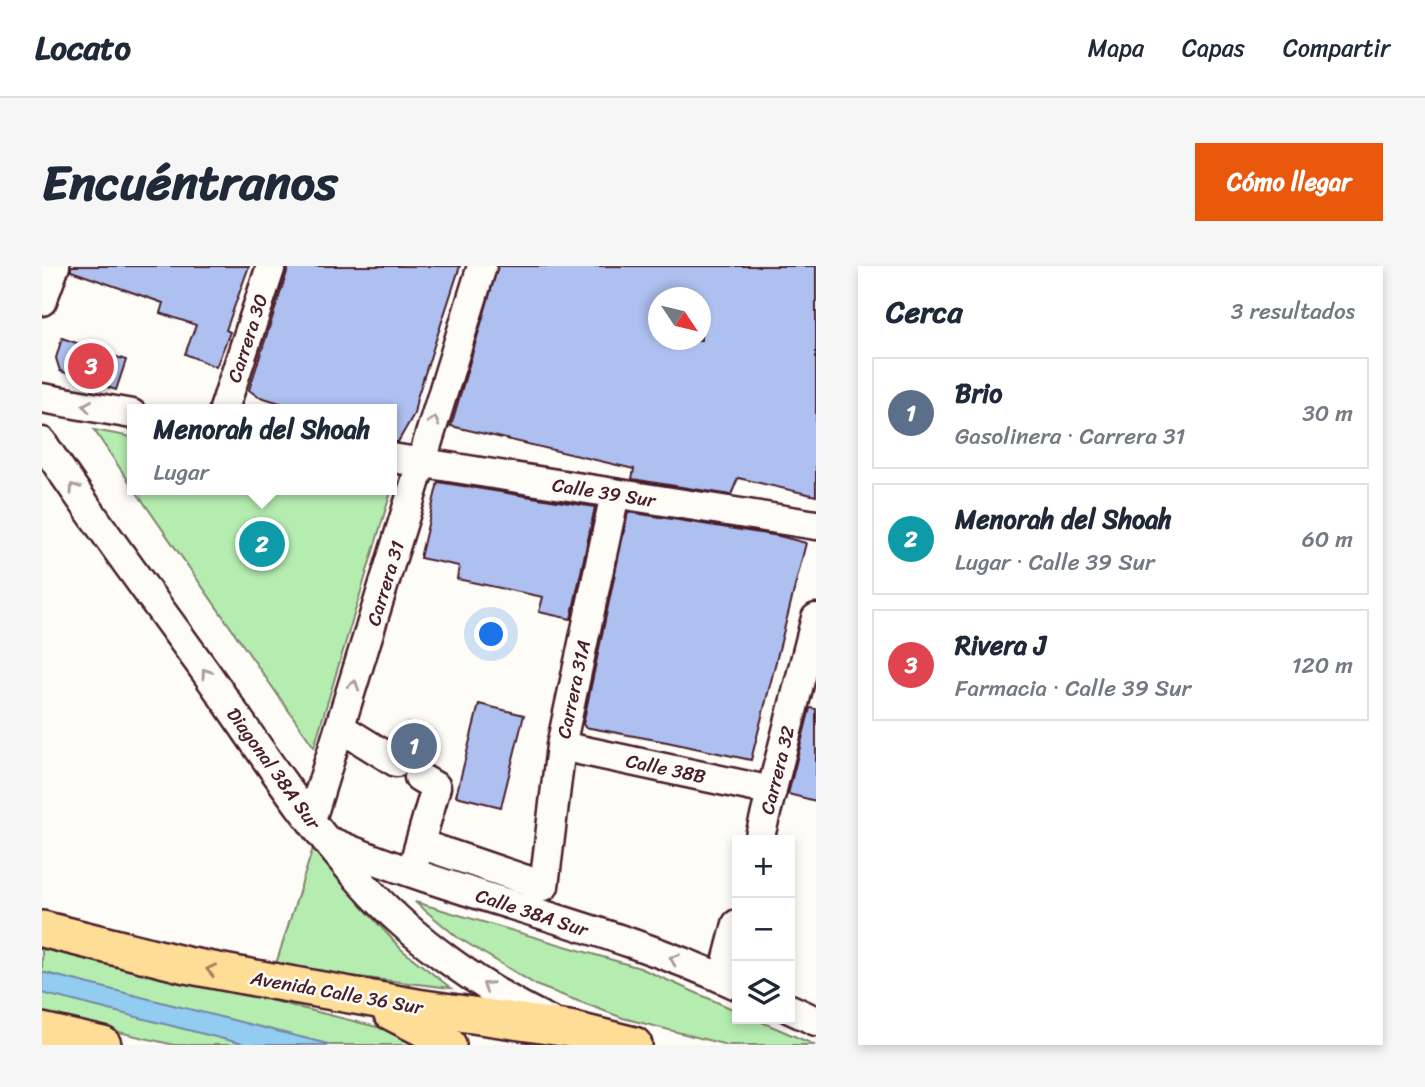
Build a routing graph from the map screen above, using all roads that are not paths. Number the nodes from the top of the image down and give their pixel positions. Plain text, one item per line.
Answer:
1 (55, 266) edge
2 (271, 266) edge
3 (482, 266) edge
4 (42, 301) edge
5 (42, 398) edge
6 (226, 404) edge
7 (127, 413) edge
8 (42, 442) edge
9 (397, 459) edge
10 (421, 463) junction
11 (615, 494) junction
12 (816, 525) edge
13 (816, 618) edge
14 (341, 728) junction
15 (561, 746) junction
16 (396, 762) dead end
17 (419, 777) dead end
18 (772, 791) junction
19 (319, 831) junction
20 (760, 835) edge
21 (420, 844) junction
22 (412, 874) junction
23 (42, 929) edge
24 (733, 961) edge
25 (730, 982) edge
26 (358, 997) junction
27 (795, 1011) edge
28 (816, 1021) edge
29 (42, 1031) edge
30 (584, 1033) junction
31 (103, 1045) edge
32 (448, 1045) edge
33 (634, 1045) edge

1 - 4 street
2 - 6 street, Carrera 30
10 -> 3 street, Carrera 31
7 -> 5 street
19 -> 8 street, Diagonal 38A Sur
9 - 10 street, Calle 39 Sur
10 - 11 street, Calle 39 Sur
14 -> 10 street, Carrera 31
11 - 12 street, Calle 39 Sur
11 - 15 street, Carrera 31A
13 - 18 street, Carrera 32
14 - 16 street
14 - 19 street, Carrera 31
15 - 18 street, Calle 38B
15 - 21 street, Carrera 31A
17 - 21 street
18 - 20 street, Carrera 32
19 - 22 street, Calle 38A Sur
30 -> 19 street, Diagonal 38A Sur
21 - 22 street
25 -> 22 street, Calle 38A Sur
26 -> 23 main road, Avenida Calle 36 Sur
24 - 25 street
26 - 30 main road, Avenida Calle 36 Sur
26 - 32 main road
27 - 28 street
29 - 31 main road
30 - 33 main road, Avenida Calle 36 Sur

